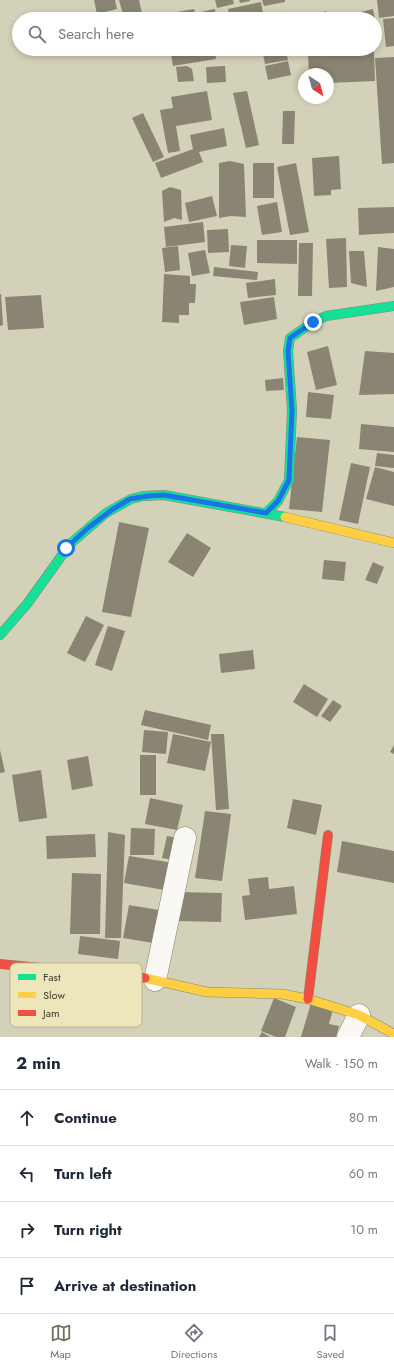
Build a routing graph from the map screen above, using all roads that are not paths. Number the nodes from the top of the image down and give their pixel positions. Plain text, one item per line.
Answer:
1 (394, 306) edge
2 (266, 513) junction
3 (394, 543) edge
4 (0, 635) edge
5 (328, 835) dead end
6 (185, 838) dead end
7 (0, 964) edge
8 (10, 965) edge
9 (142, 978) edge
10 (155, 980) junction
11 (308, 999) junction
12 (359, 1015) junction
13 (394, 1034) edge
14 (348, 1037) edge

1 - 2 street
2 - 3 street
2 - 4 street
5 - 11 street
6 - 10 street
7 - 8 street
9 - 10 street
10 - 11 street
11 - 12 street
12 - 13 street
12 - 14 street

